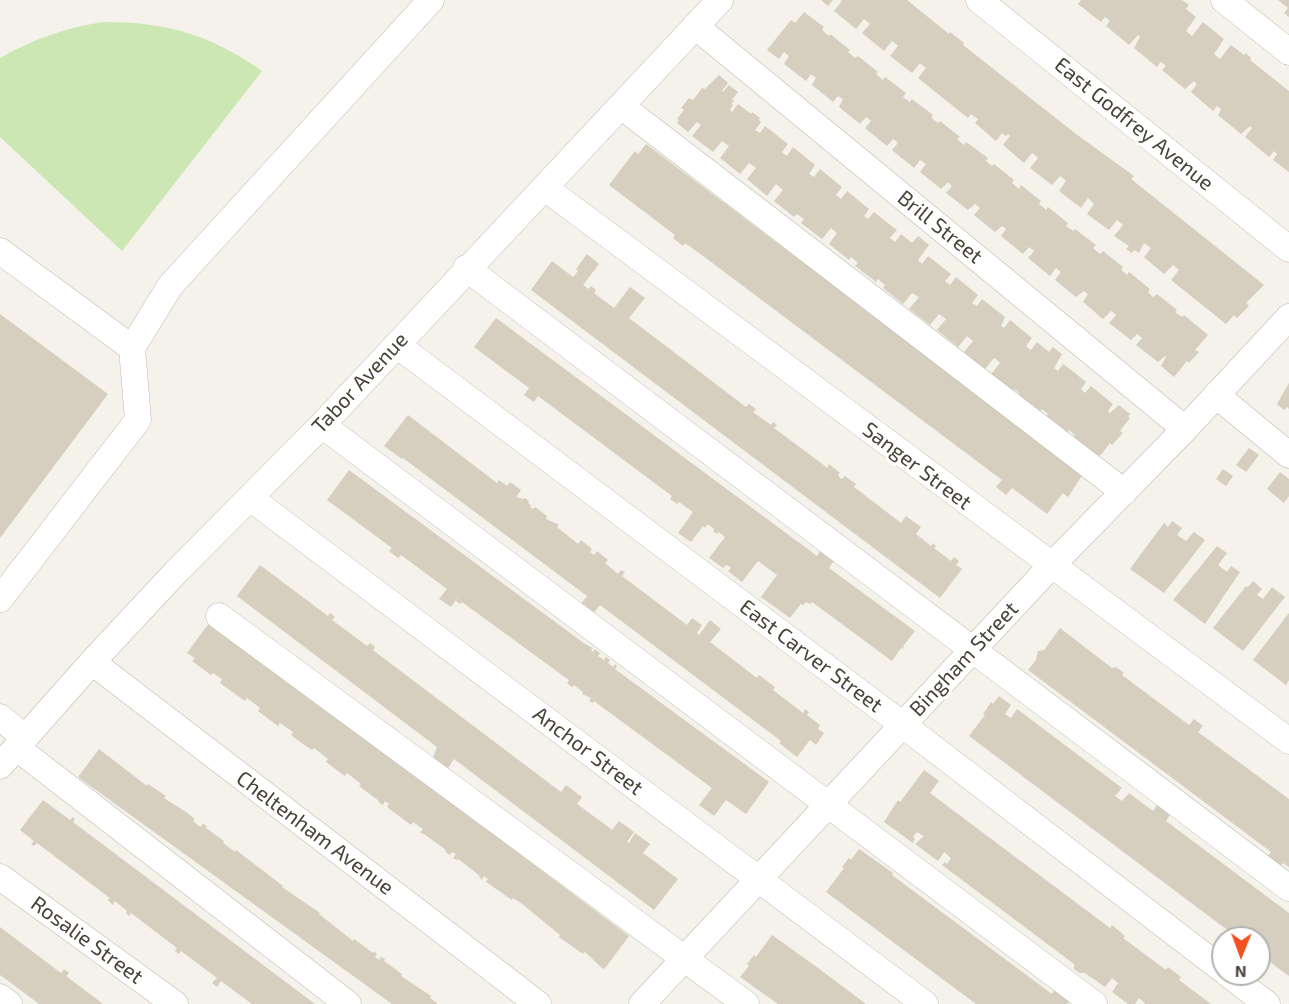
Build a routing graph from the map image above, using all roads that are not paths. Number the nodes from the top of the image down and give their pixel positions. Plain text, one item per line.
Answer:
1 (431, 0) edge
2 (720, 0) edge
3 (979, 0) edge
4 (1224, 0) edge
5 (694, 26) junction
6 (1289, 52) edge
7 (621, 106) junction
8 (545, 188) junction
9 (1289, 249) edge
10 (0, 251) edge
11 (466, 268) junction
12 (1289, 317) edge
13 (397, 345) junction
14 (132, 348) junction
15 (1216, 395) junction
16 (322, 425) junction
17 (1185, 429) junction
18 (1289, 455) edge
19 (1124, 492) junction
20 (250, 498) junction
21 (1051, 566) junction
22 (0, 599) edge
23 (219, 616) dead end
24 (974, 649) junction
25 (92, 662) junction
26 (0, 717) edge
27 (903, 725) junction
28 (1289, 741) edge
29 (21, 743) junction
30 (0, 766) edge
31 (829, 804) junction
32 (0, 877) edge
33 (759, 878) junction
34 (1289, 888) edge
35 (684, 958) junction
36 (1211, 961) edge
37 (1244, 986) edge
38 (0, 997) edge
39 (9, 1004) edge
40 (175, 1004) edge
41 (348, 1004) edge
42 (538, 1004) edge
43 (642, 1004) edge
44 (746, 1004) edge
45 (925, 1004) edge
46 (1094, 1004) edge
47 (1267, 1004) edge

1 - 14 street
2 - 5 street, Tabor Avenue
3 - 9 street, East Godfrey Avenue
4 - 6 street
5 - 7 street, Tabor Avenue
5 - 17 street, Brill Street
7 - 8 street, Tabor Avenue
7 - 19 street
8 - 11 street, Tabor Avenue
8 - 21 street, Sanger Street
10 - 14 street
11 - 13 street, Tabor Avenue
11 - 24 street
12 - 15 street, Bingham Street
13 - 16 street, Tabor Avenue
13 - 27 street, East Carver Street
14 - 22 street
15 - 17 street, Bingham Street
15 - 18 street
16 - 20 street, Tabor Avenue
16 - 31 street
17 - 19 street, Bingham Street
19 - 21 street, Bingham Street
20 - 25 street, Tabor Avenue
20 - 33 street, Anchor Street
21 - 24 street, Bingham Street
21 - 28 street, Sanger Street
23 - 35 street
24 - 27 street, Bingham Street
24 - 34 street
25 - 29 street, Tabor Avenue
25 - 42 street, Cheltenham Avenue
26 - 29 street
27 - 31 street, Bingham Street
27 - 36 street, East Carver Street
29 - 30 street, Tabor Avenue
29 - 41 street
31 - 33 street, Bingham Street
31 - 46 street
32 - 40 street, Rosalie Street
33 - 35 street, Bingham Street
33 - 45 street, Anchor Street
35 - 43 street, Bingham Street
35 - 44 street
37 - 47 street
38 - 39 street

